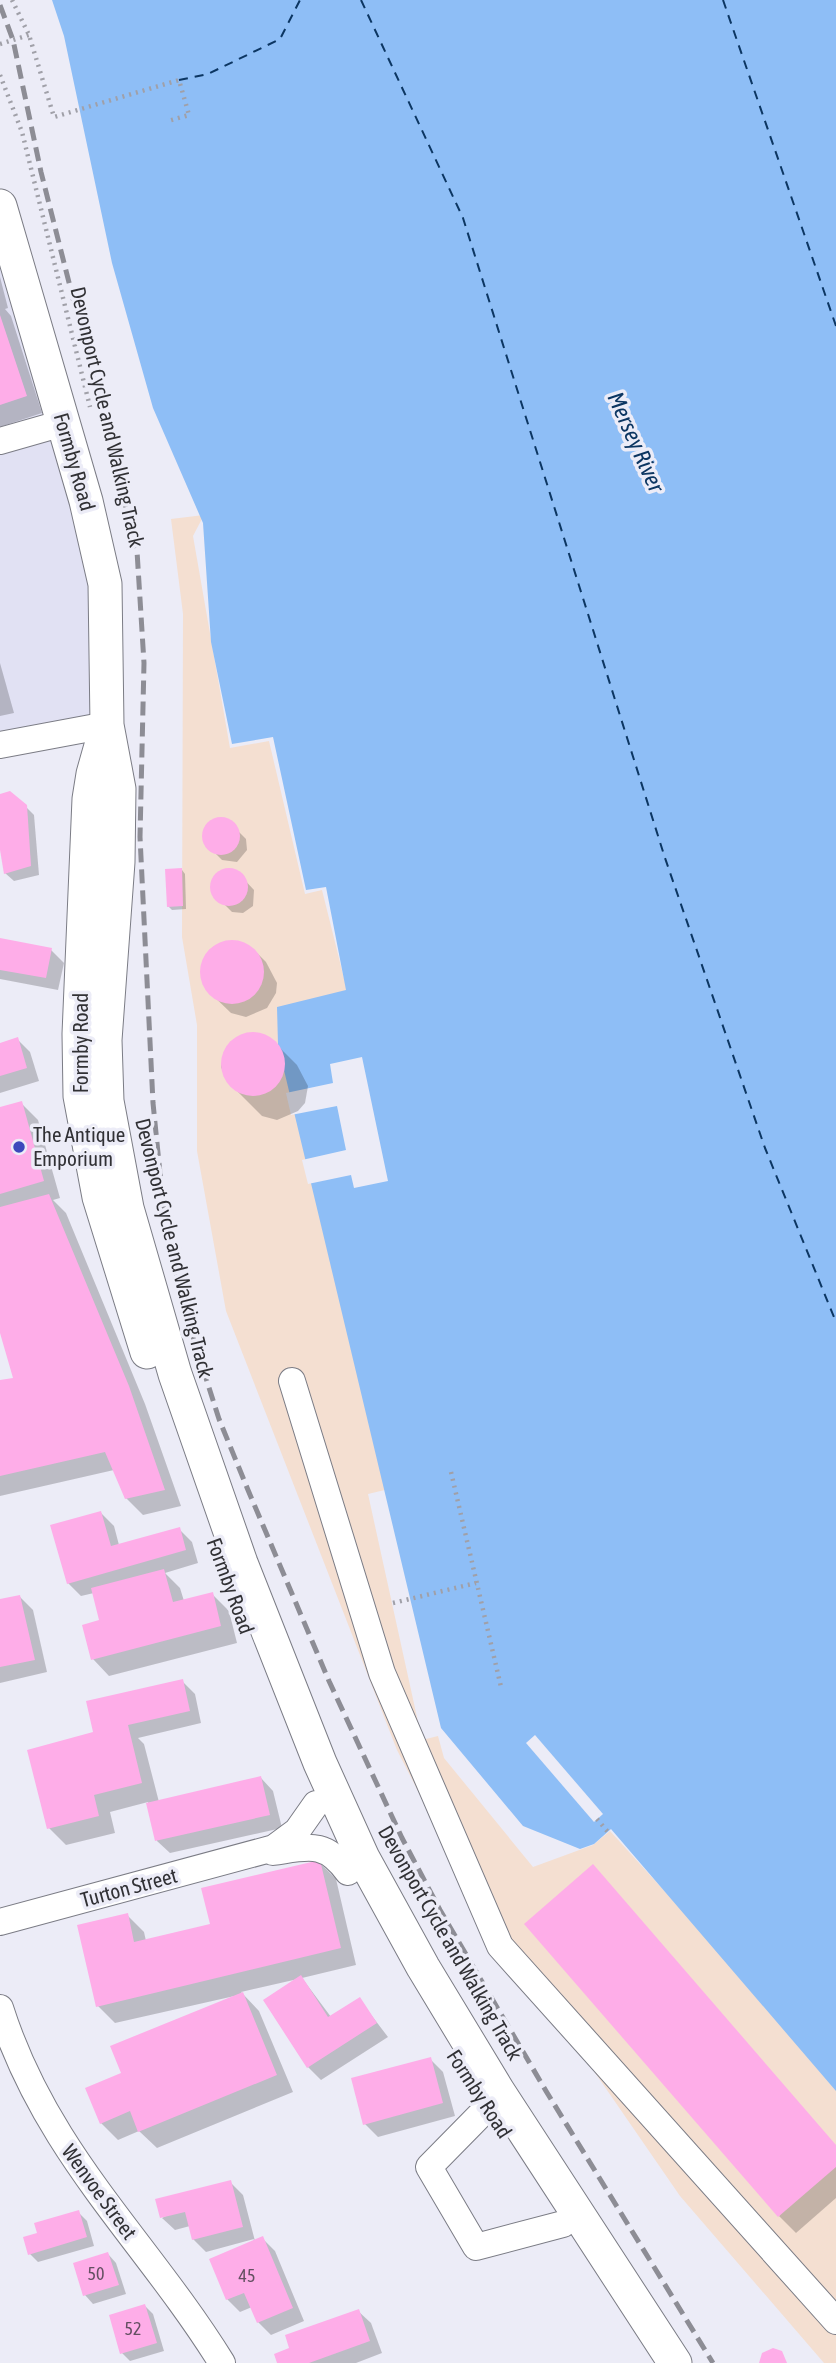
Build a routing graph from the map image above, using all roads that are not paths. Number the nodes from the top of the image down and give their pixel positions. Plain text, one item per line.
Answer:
1 (0, 206) edge
2 (77, 416) junction
3 (0, 441) edge
4 (107, 725) junction
5 (0, 745) edge
6 (292, 1381) dead end
7 (316, 1804) junction
8 (258, 1854) junction
9 (348, 1872) junction
10 (0, 1922) edge
11 (0, 2008) edge
12 (489, 2106) junction
13 (563, 2224) junction
14 (836, 2321) edge
15 (222, 2363) edge
16 (654, 2363) edge
17 (675, 2363) edge

1 - 2 main road, Formby Road
2 - 3 street
2 - 4 main road, Formby Road
4 - 5 street
4 - 7 main road, Formby Road
4 - 17 main road, Formby Road
6 - 14 street
7 - 8 street, Turton Street
7 - 9 main road, Formby Road
8 - 9 street, Turton Street
8 - 10 street, Turton Street
9 - 12 main road, Formby Road
11 - 15 street, Wenvoe Street
12 - 13 main road, Formby Road
12 - 13 street
13 - 16 main road, Formby Road

